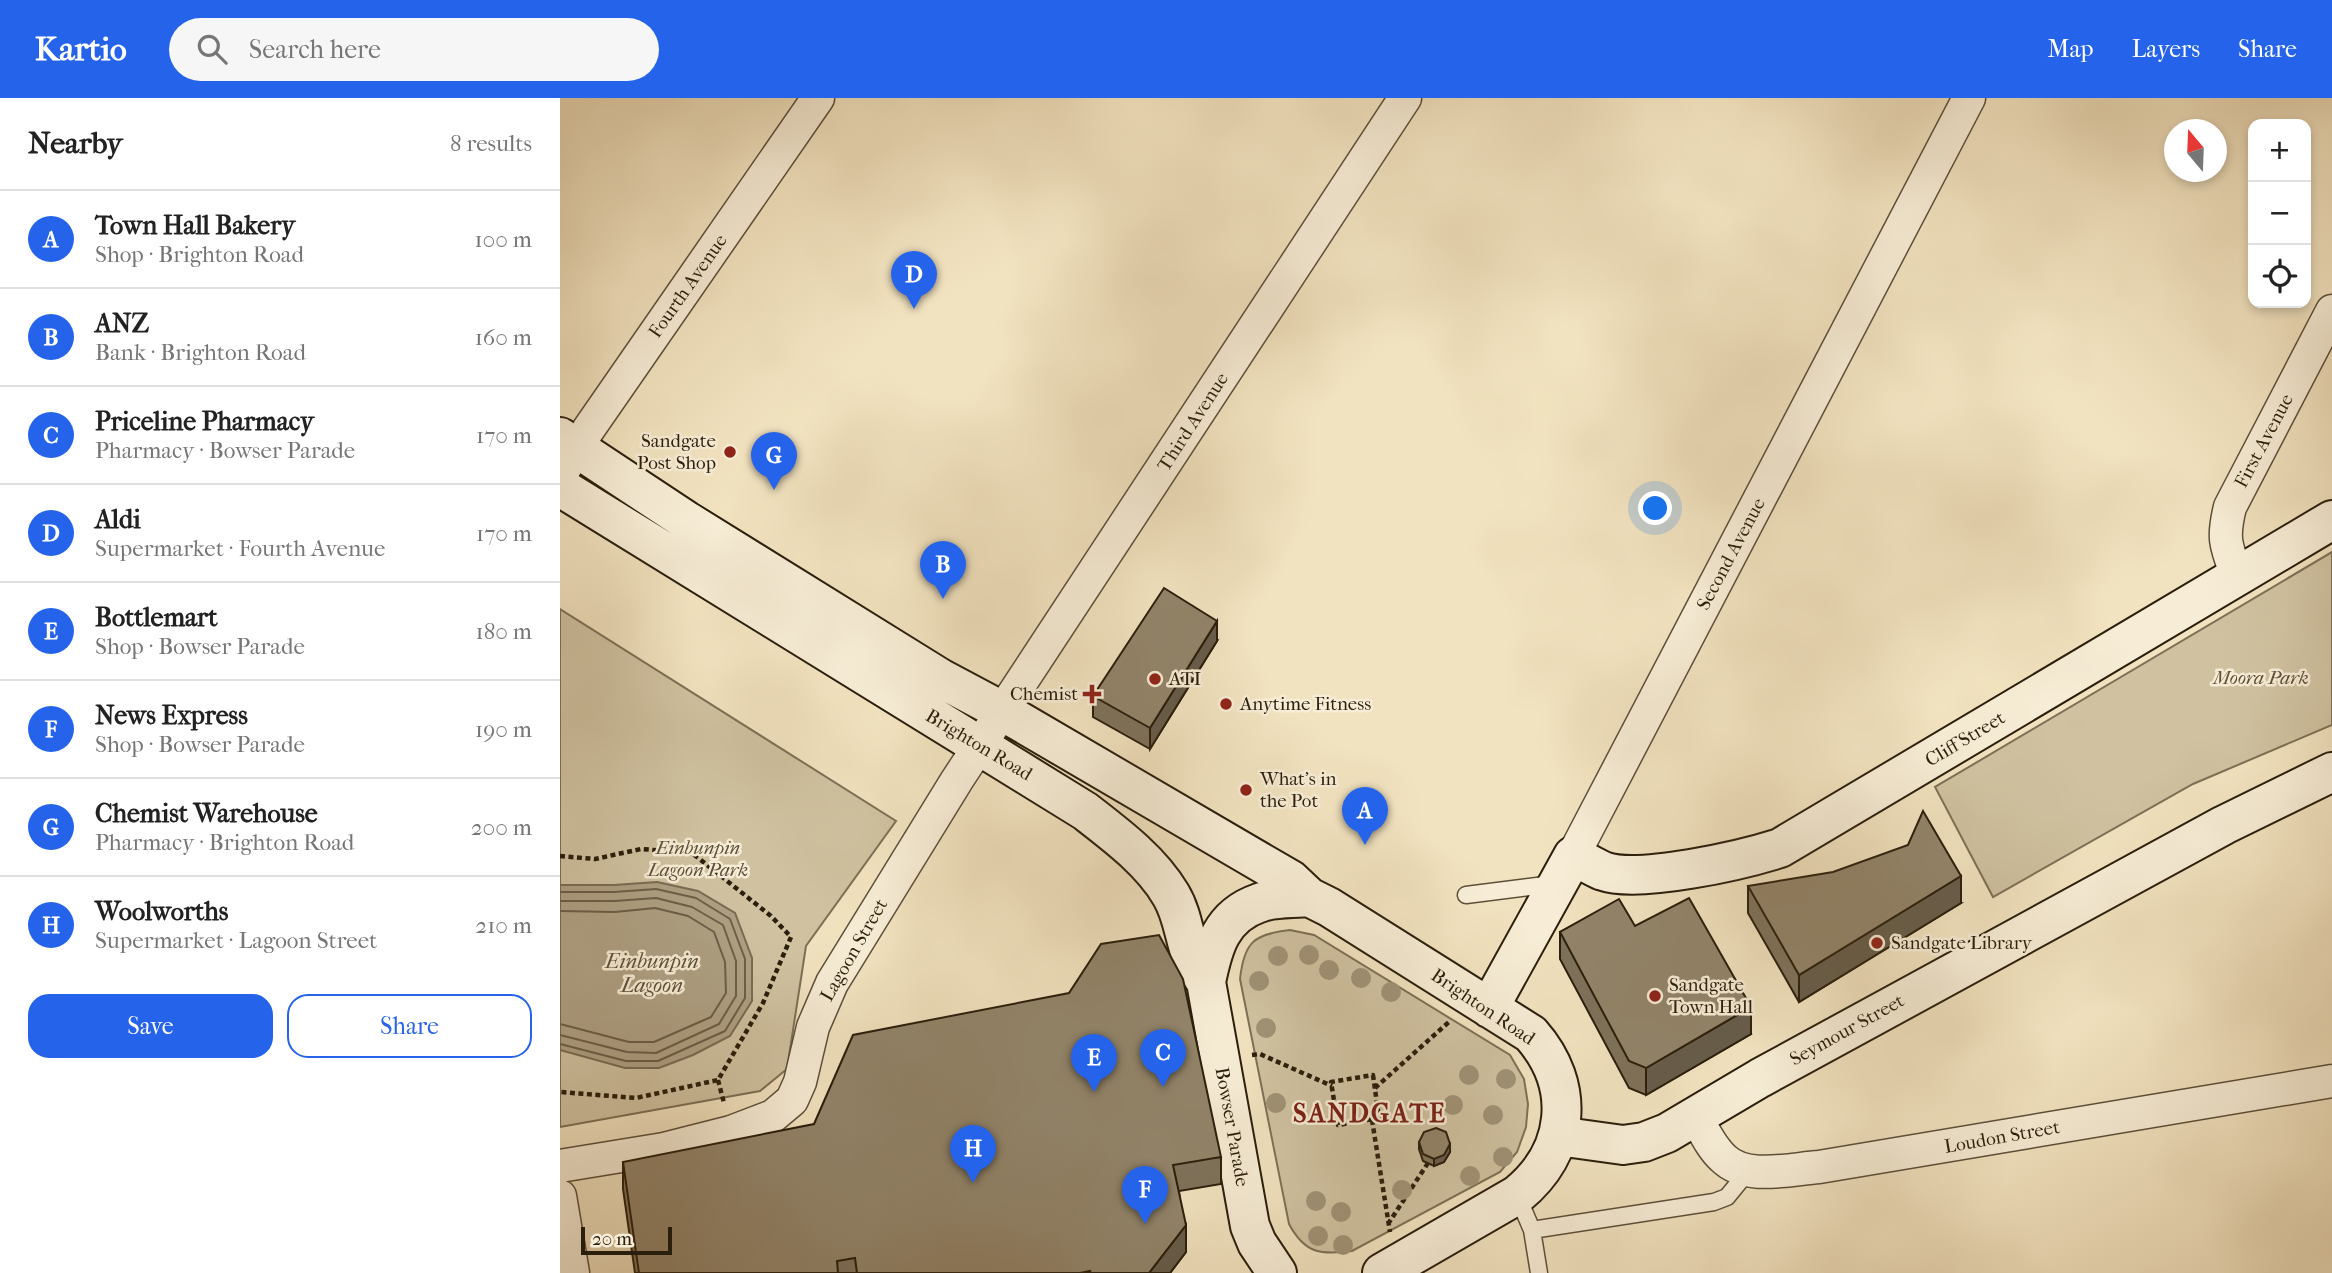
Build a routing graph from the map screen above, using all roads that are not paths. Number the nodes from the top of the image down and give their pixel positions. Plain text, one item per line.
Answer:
1 (818, 98) edge
2 (1405, 98) edge
3 (1969, 98) edge
4 (2332, 311) edge
5 (566, 454) edge
6 (560, 487) edge
7 (2332, 520) edge
8 (2237, 576) junction
9 (1002, 711) junction
10 (979, 746) junction
11 (2332, 772) edge
12 (1566, 869) junction
13 (1466, 895) dead end
14 (1309, 897) junction
15 (1206, 982) junction
16 (1473, 1011) junction
17 (2332, 1081) edge
18 (1696, 1117) junction
19 (1558, 1136) junction
20 (560, 1166) edge
21 (1749, 1170) junction
22 (1517, 1195) junction
23 (560, 1196) edge
24 (1532, 1230) junction
25 (1388, 1258) edge
26 (1273, 1271) edge
27 (573, 1273) edge
28 (1539, 1273) edge

1 - 5 street, Fourth Avenue
2 - 9 street, Third Avenue
3 - 12 street, Second Avenue
4 - 8 street, First Avenue
5 - 9 main road, Brighton Road
6 - 10 main road, Brighton Road
7 - 8 main road, Cliff Street
8 - 12 main road, Cliff Street
9 - 10 street, Third Avenue
9 - 14 main road, Brighton Road
10 - 15 main road, Brighton Road
10 - 20 street, Lagoon Street
11 - 18 main road, Seymour Street
12 - 13 lane
12 - 16 main road, Second Avenue
14 - 15 main road
14 - 16 main road, Brighton Road
15 - 26 main road, Bowser Parade
16 - 19 main road, Brighton Road
17 - 21 street, Loudon Street
18 - 19 main road, Seymour Street
18 - 21 street, Loudon Street
19 - 22 main road
21 - 24 lane
22 - 24 lane
22 - 25 main road
23 - 27 street
24 - 28 lane

